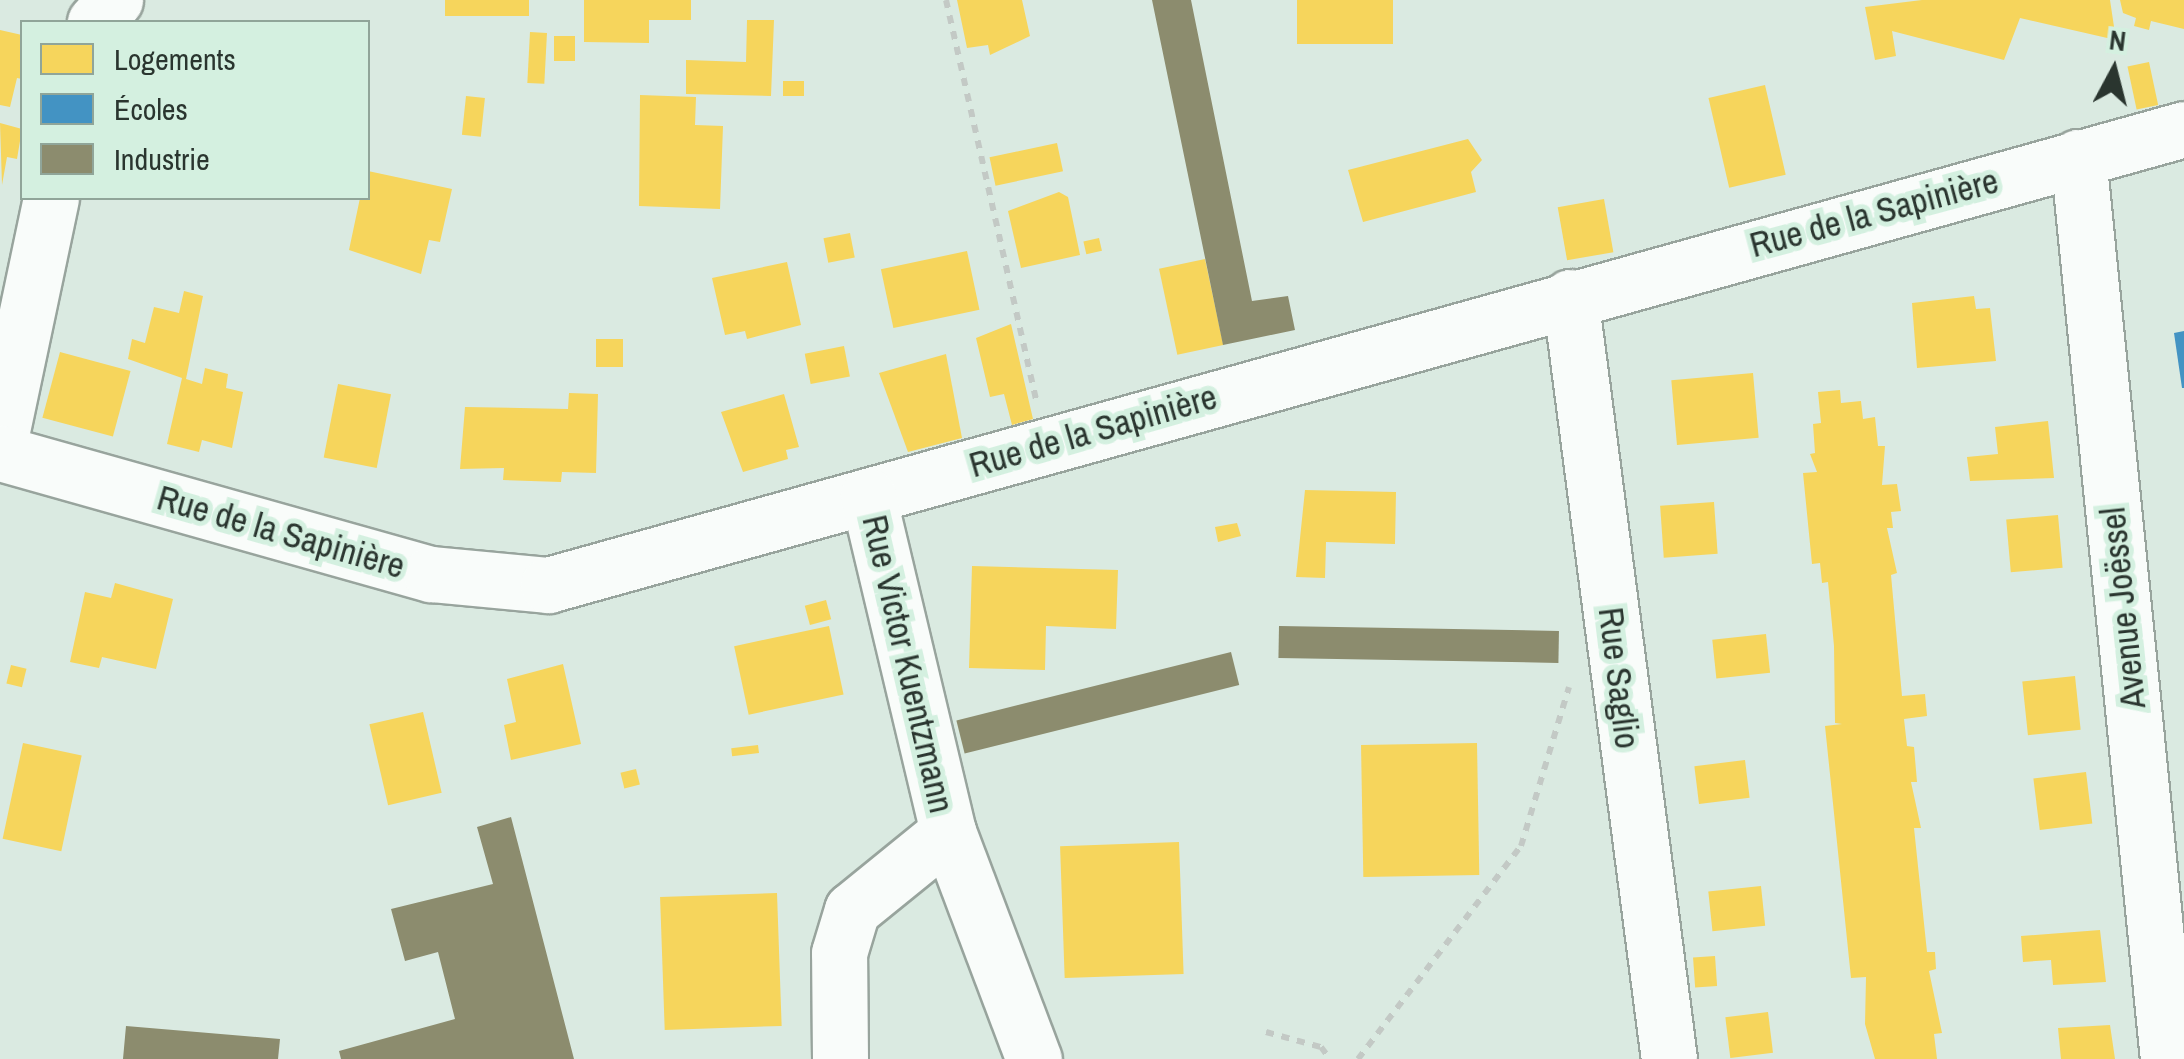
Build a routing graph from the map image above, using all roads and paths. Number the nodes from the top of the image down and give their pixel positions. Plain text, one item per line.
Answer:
1 (115, 0) edge
2 (946, 0) edge
3 (97, 20) edge
4 (2184, 129) edge
5 (2078, 156) junction
6 (51, 200) edge
7 (1570, 297) junction
8 (0, 440) edge
9 (1046, 444) junction
10 (0, 454) edge
11 (868, 496) junction
12 (1613, 632) junction
13 (948, 832) junction
14 (1266, 1032) dead end
15 (840, 1059) edge
16 (1034, 1059) edge
17 (1330, 1059) edge
18 (1358, 1059) edge
19 (1669, 1059) edge
20 (2168, 1059) edge

1 - 3 street
2 - 9 path
4 - 5 street, Rue de la Sapinière
5 - 7 street, Rue de la Sapinière
5 - 20 street, Avenue Joëssel
6 - 8 street
7 - 9 street, Rue de la Sapinière
7 - 12 street, Rue Saglio
9 - 11 street, Rue de la Sapinière
10 - 11 street, Rue de la Sapinière
11 - 13 street, Rue Victor Kuentzmann
12 - 18 path
12 - 19 street, Rue Saglio
13 - 15 street, Rue Victor Kuentzmann
13 - 16 street, Rue Victor Kuentzmann
14 - 17 path

